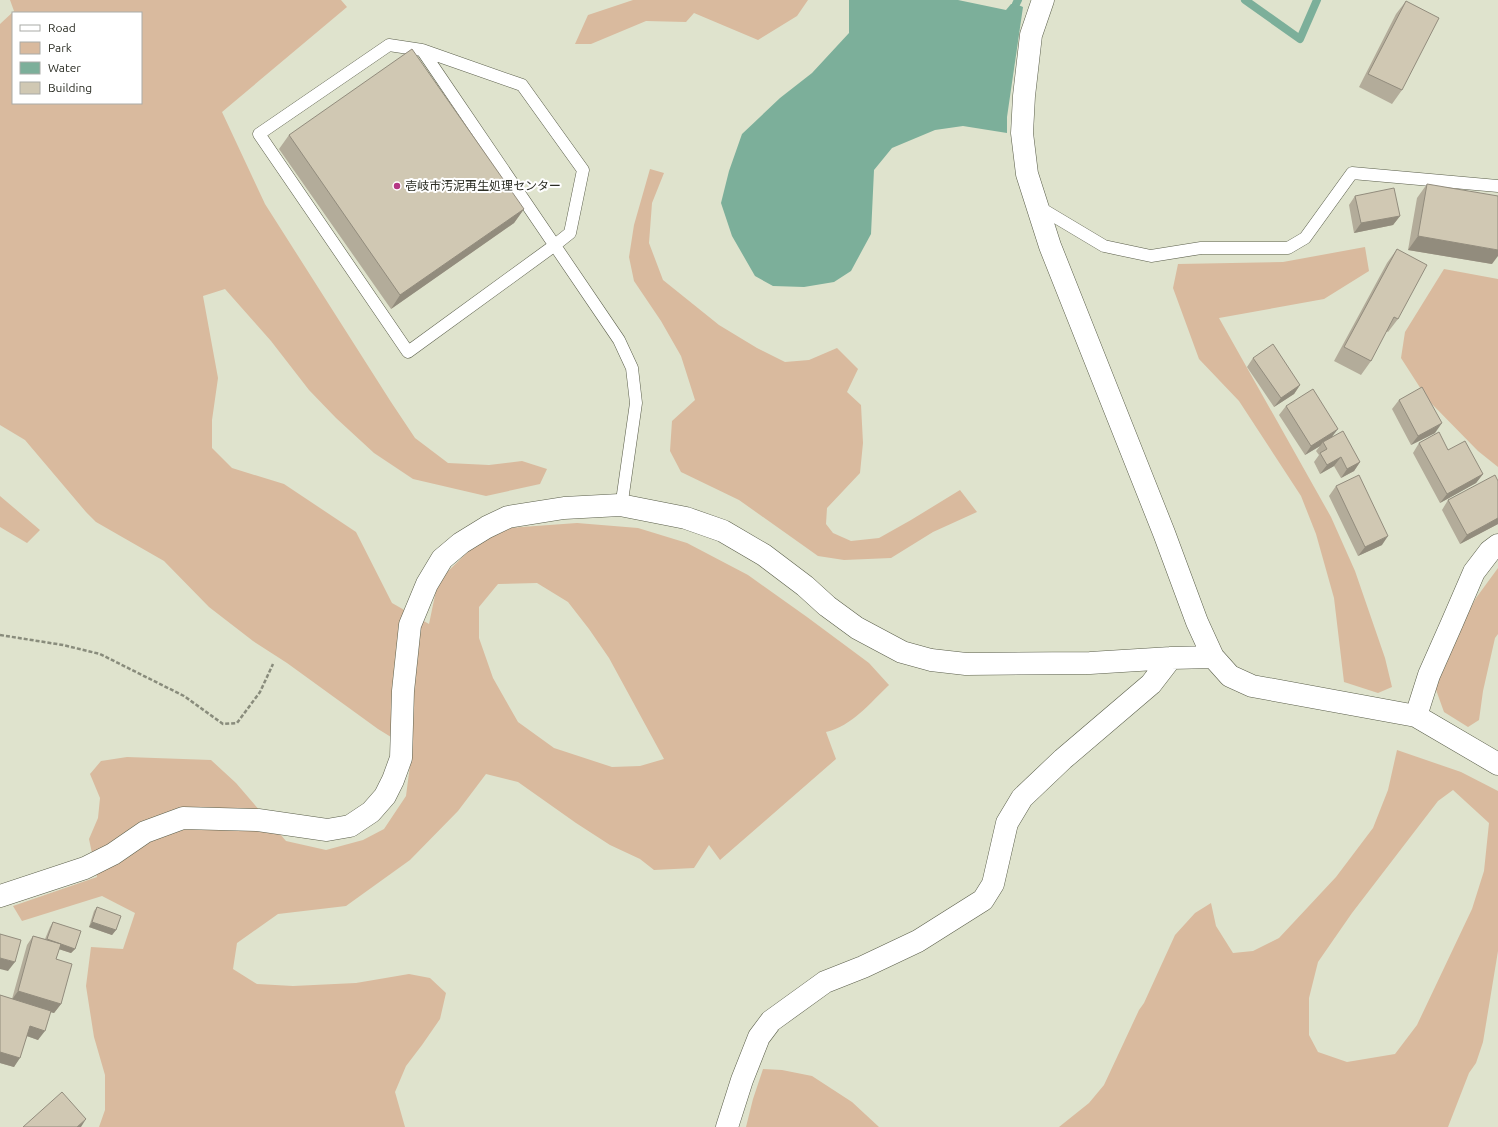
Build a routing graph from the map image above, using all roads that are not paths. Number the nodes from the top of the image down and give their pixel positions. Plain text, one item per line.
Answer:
1 (1043, 0) edge
2 (422, 50) junction
3 (1498, 186) edge
4 (1037, 205) junction
5 (555, 245) junction
6 (620, 505) junction
7 (1498, 545) edge
8 (1213, 657) junction
9 (1171, 658) junction
10 (1416, 716) junction
11 (1498, 764) edge
12 (0, 896) edge
13 (727, 1127) edge

1 - 4 street
2 - 5 lane
2 - 5 lane
2 - 5 lane
3 - 4 lane
4 - 8 street
5 - 6 lane
6 - 9 street
6 - 12 street
7 - 10 street
8 - 9 street
8 - 10 street
9 - 13 street
10 - 11 street

